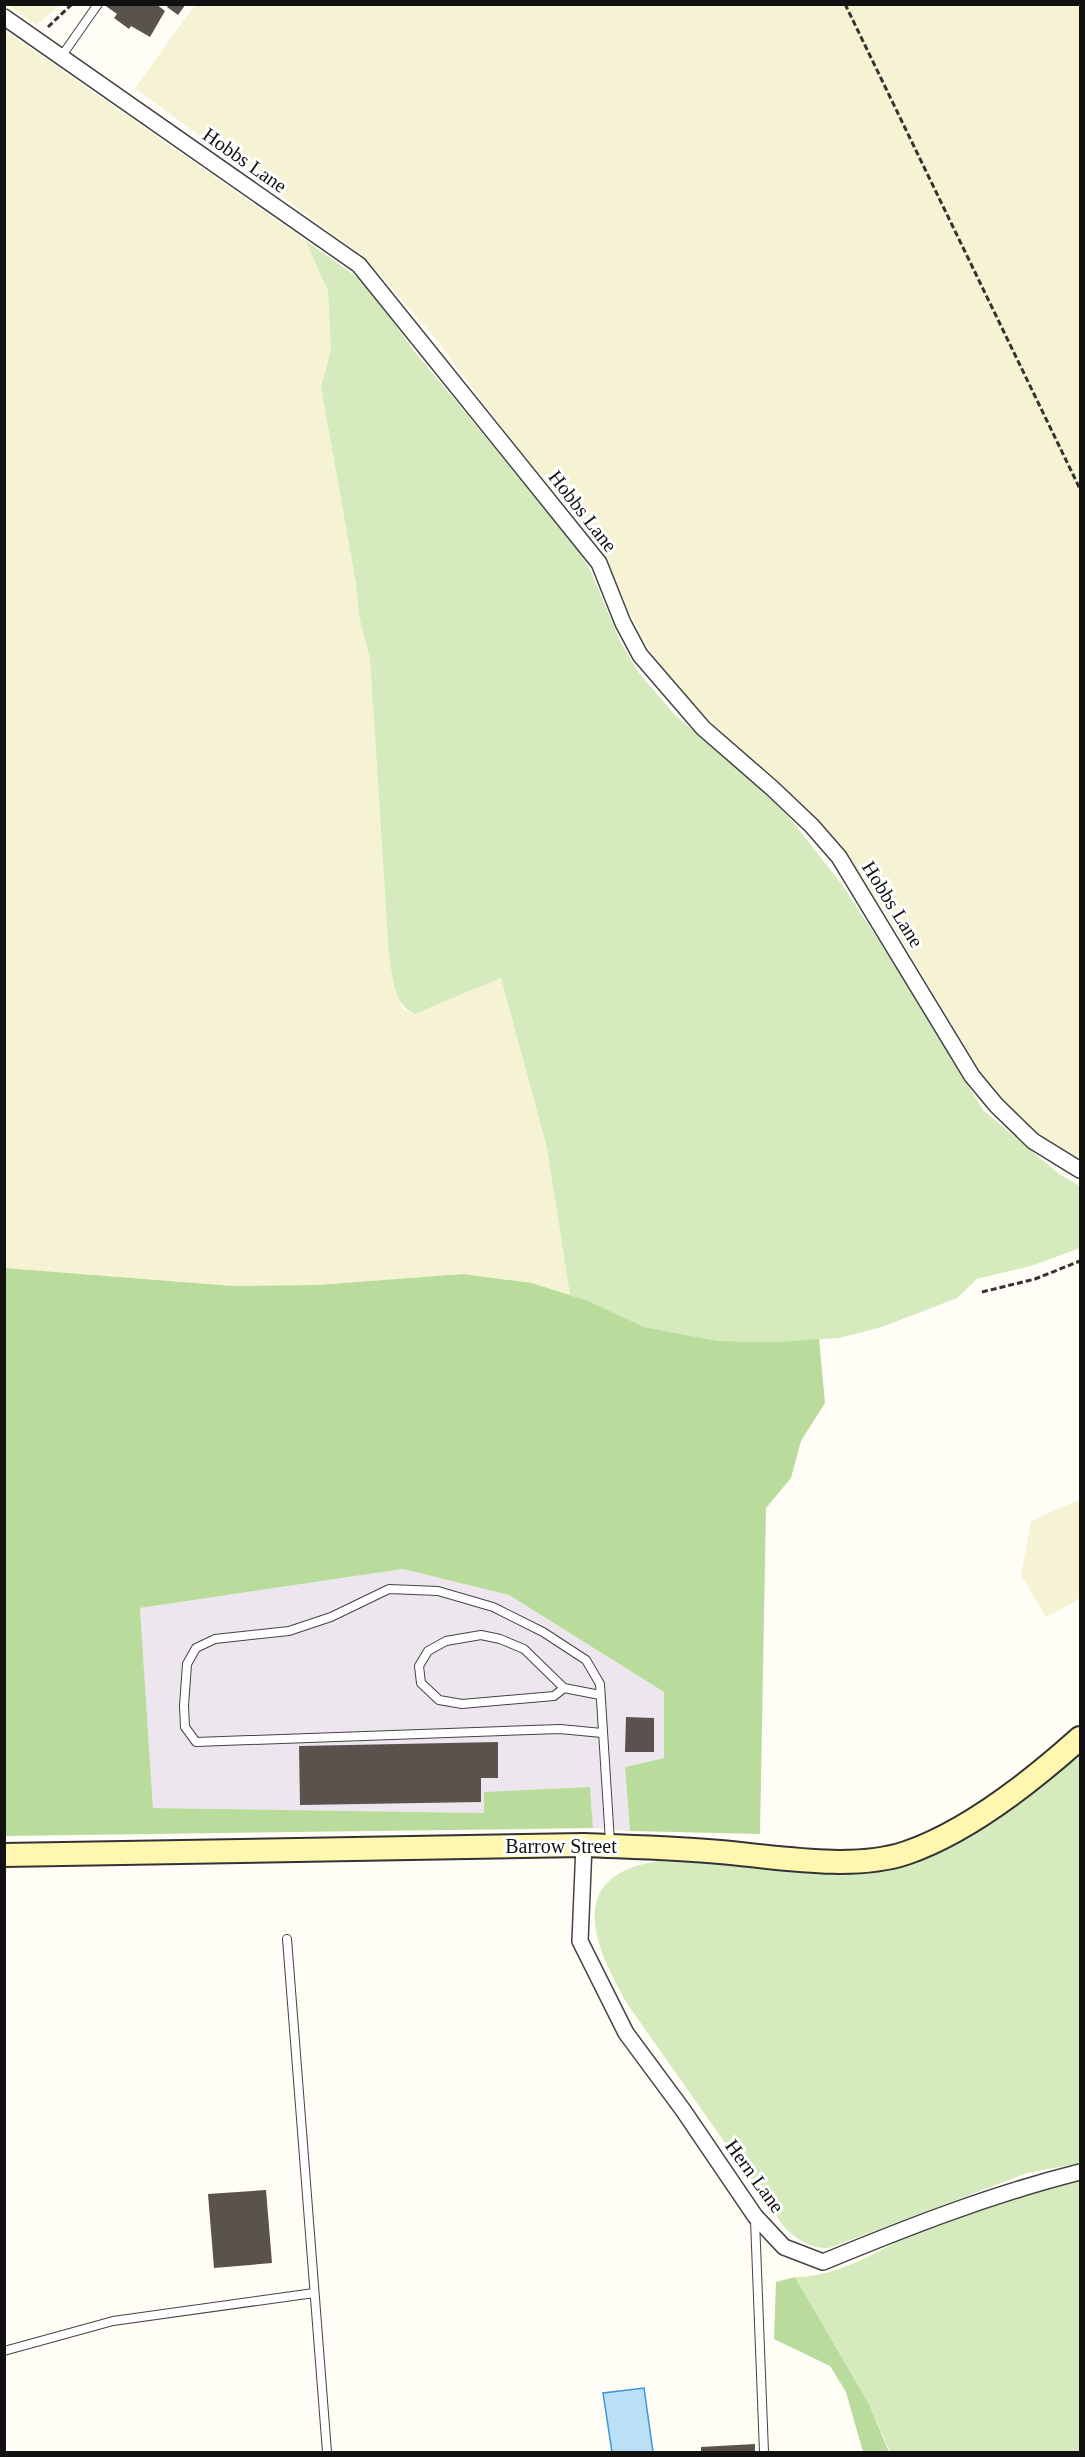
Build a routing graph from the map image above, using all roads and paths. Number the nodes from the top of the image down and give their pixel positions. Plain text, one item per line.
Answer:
1 (72, 4) edge
2 (98, 4) edge
3 (845, 4) edge
4 (4, 17) edge
5 (35, 38) junction
6 (61, 57) junction
7 (1080, 489) edge
8 (1080, 1170) edge
9 (1080, 1262) edge
10 (982, 1293) dead end
11 (564, 1688) junction
12 (600, 1695) junction
13 (602, 1733) junction
14 (1080, 1738) edge
15 (584, 1845) junction
16 (610, 1846) junction
17 (4, 1855) edge
18 (287, 1939) dead end
19 (1080, 2172) edge
20 (755, 2216) junction
21 (314, 2293) junction
22 (4, 2351) edge
23 (327, 2452) edge
24 (764, 2452) edge

1 - 5 path
2 - 6 lane
3 - 7 path
4 - 5 street, Hobbs Lane
5 - 6 street, Hobbs Lane
6 - 8 street, Hobbs Lane
9 - 10 path
11 - 11 lane
11 - 12 lane
12 - 13 lane
12 - 13 lane
13 - 16 lane
14 - 16 main road, Barrow Street
15 - 16 main road, Barrow Street
15 - 17 main road, Barrow Street
15 - 20 street, Hern Lane
18 - 21 lane
19 - 20 street, Hern Lane
20 - 24 lane
21 - 22 lane
21 - 23 lane

